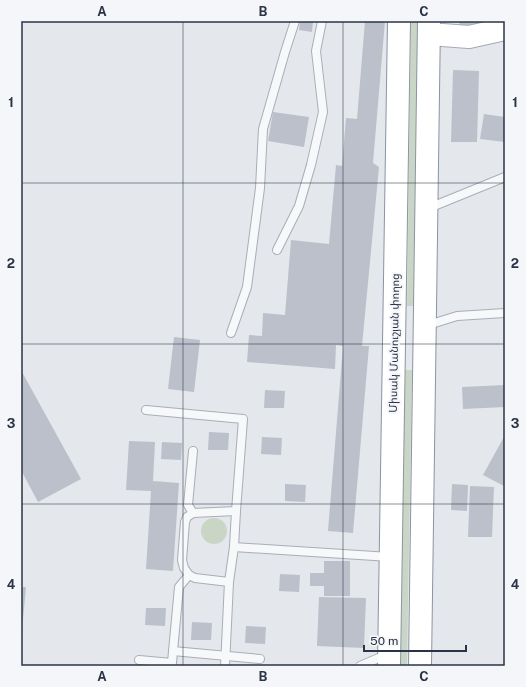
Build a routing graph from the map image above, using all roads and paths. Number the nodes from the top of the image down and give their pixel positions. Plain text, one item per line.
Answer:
1 (295, 21) edge
2 (322, 21) edge
3 (399, 21) edge
4 (429, 28) edge
5 (505, 29) edge
6 (505, 178) edge
7 (426, 208) junction
8 (277, 250) dead end
9 (505, 313) edge
10 (394, 327) junction
11 (424, 327) junction
12 (231, 333) dead end
13 (146, 410) dead end
14 (193, 450) dead end
15 (236, 511) junction
16 (192, 513) junction
17 (234, 547) junction
18 (390, 557) junction
19 (189, 575) junction
20 (229, 582) junction
21 (173, 651) junction
22 (225, 656) junction
23 (260, 659) dead end
24 (139, 660) dead end
25 (389, 660) edge
26 (225, 666) edge
27 (360, 666) edge
28 (420, 666) edge

1 - 12 lane
2 - 8 lane
3 - 10 main road, Միսակ Մանուշյան փողոց
4 - 5 main road
4 - 7 main road
6 - 7 lane
7 - 11 main road
9 - 11 lane
10 - 11 main road
10 - 18 main road, Միսակ Մանուշյան փողոց
11 - 28 main road
13 - 15 lane
14 - 16 lane
15 - 16 lane
15 - 17 lane
16 - 19 lane
17 - 18 lane
17 - 20 lane
18 - 25 main road, Միսակ Մանուշյան փողոց
19 - 20 lane
19 - 21 lane
20 - 22 lane
21 - 22 lane
21 - 24 lane
22 - 23 lane
22 - 26 lane
25 - 27 lane

